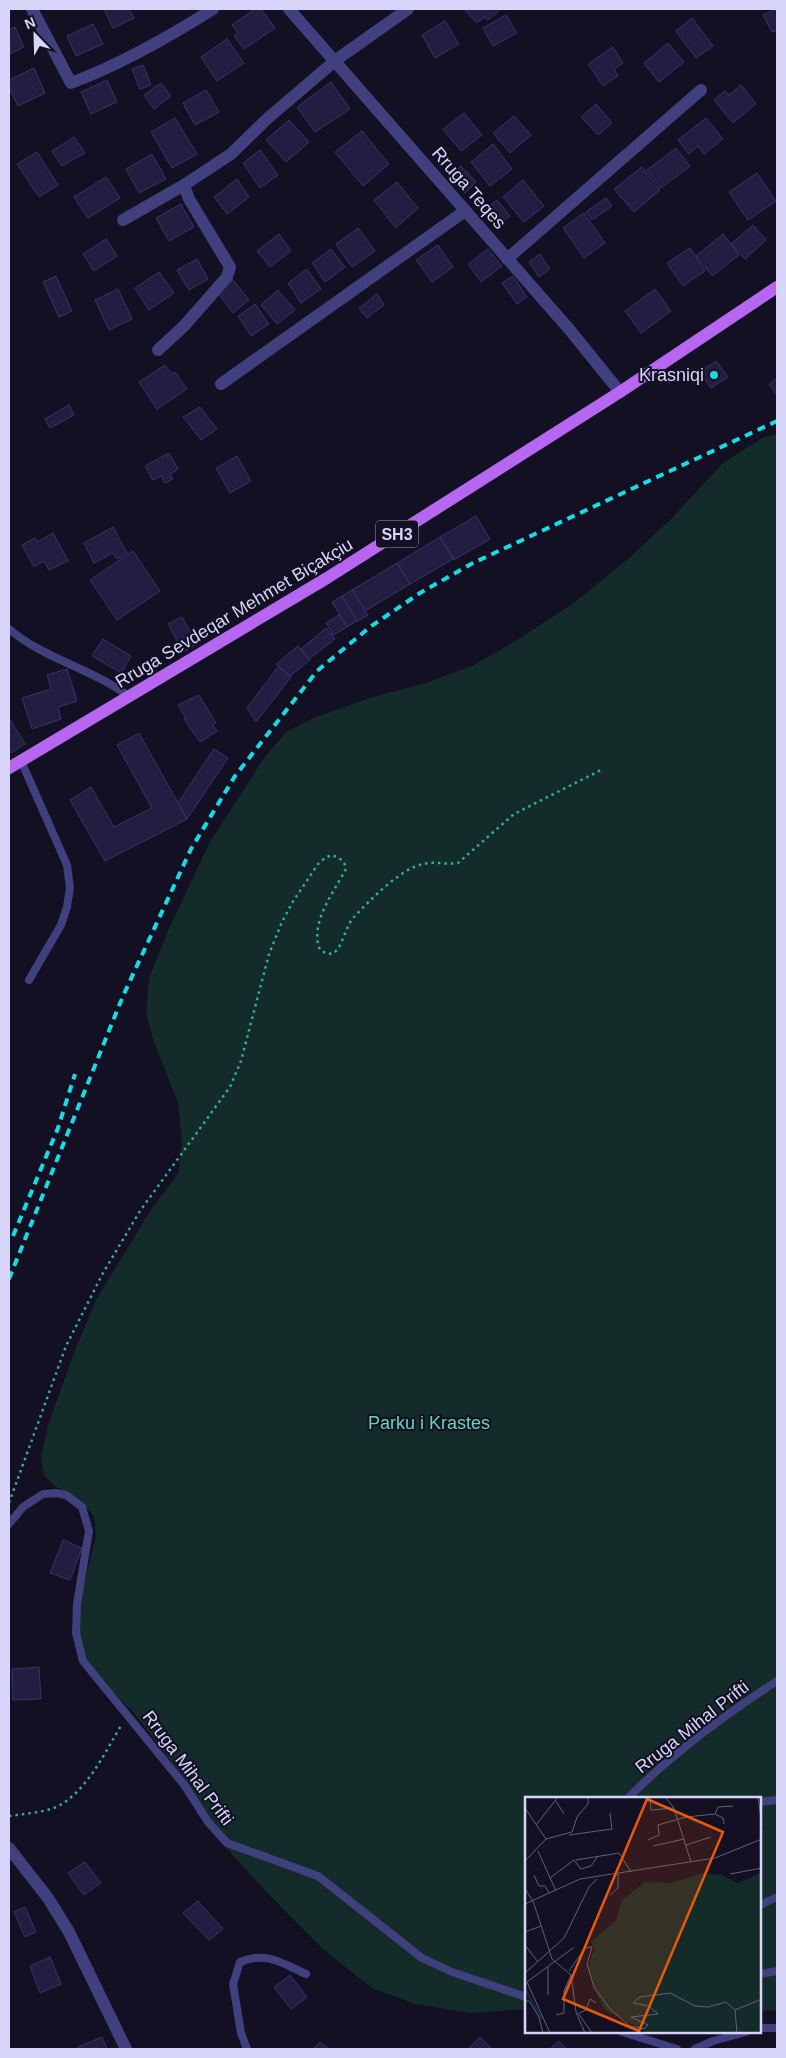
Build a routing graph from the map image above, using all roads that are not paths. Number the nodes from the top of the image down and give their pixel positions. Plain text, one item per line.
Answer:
1 (32, 9) edge
2 (213, 9) edge
3 (290, 9) edge
4 (408, 9) edge
5 (336, 60) junction
6 (701, 90) dead end
7 (184, 186) junction
8 (465, 211) junction
9 (123, 220) dead end
10 (507, 259) junction
11 (777, 287) edge
12 (158, 350) dead end
13 (221, 384) dead end
14 (620, 392) junction
15 (9, 629) edge
16 (130, 697) junction
17 (21, 761) junction
18 (9, 768) edge
19 (29, 980) dead end
20 (9, 1524) edge
21 (777, 1682) edge
22 (629, 1797) edge
23 (777, 1800) edge
24 (761, 1802) edge
25 (9, 1848) edge
26 (777, 1897) edge
27 (761, 1905) edge
28 (777, 1971) edge
29 (306, 1974) dead end
30 (761, 1974) edge
31 (525, 1997) edge
32 (761, 2028) edge
33 (777, 2028) edge
34 (625, 2033) edge
35 (742, 2033) edge
36 (126, 2049) edge
37 (247, 2049) edge
38 (677, 2049) edge
39 (695, 2049) edge

1 - 2 street
3 - 5 street, Rruga Teqes
4 - 5 street
5 - 7 street
5 - 8 street, Rruga Teqes
6 - 10 street
7 - 9 street
7 - 12 street
8 - 10 street, Rruga Teqes
8 - 13 street
10 - 14 street, Rruga Teqes
11 - 14 main road, Rruga Sevdeqar Mehmet Biçakçiu / SH3
14 - 16 main road, Rruga Sevdeqar Mehmet Biçakçiu / SH3
15 - 16 lane
16 - 17 main road, Rruga Sevdeqar Mehmet Biçakçiu / SH3
17 - 18 main road, Rruga Sevdeqar Mehmet Biçakçiu / SH3
17 - 19 lane
20 - 31 lane, Rruga Mihal Prifti
21 - 22 lane, Rruga Mihal Prifti
23 - 24 lane
25 - 36 street
26 - 27 lane
28 - 30 lane
29 - 37 lane
32 - 33 lane
34 - 38 lane
35 - 39 lane

